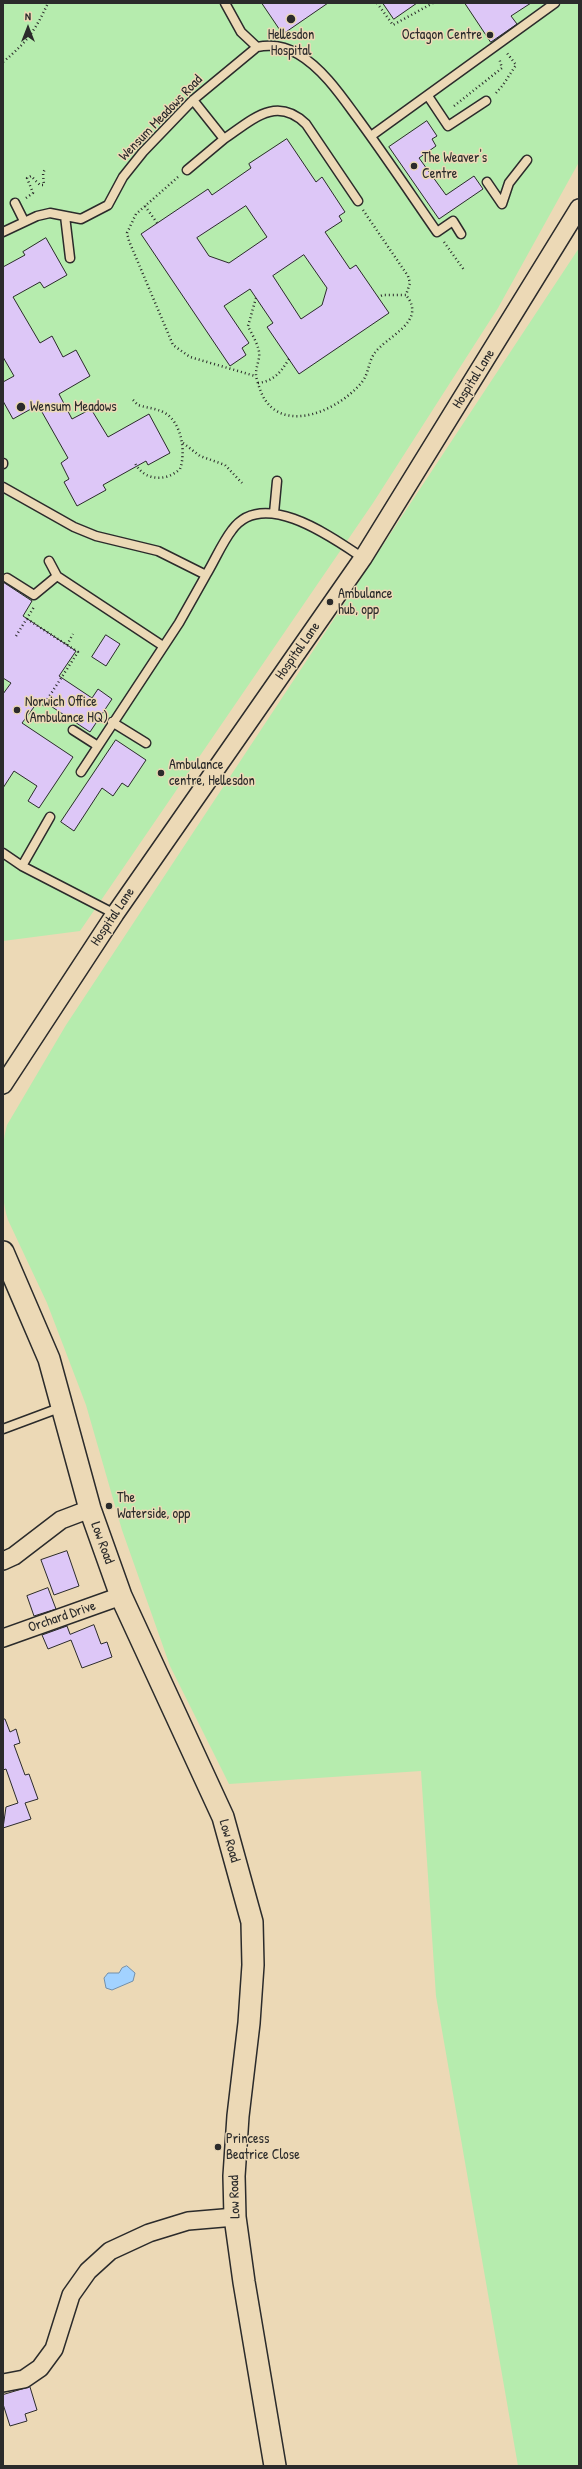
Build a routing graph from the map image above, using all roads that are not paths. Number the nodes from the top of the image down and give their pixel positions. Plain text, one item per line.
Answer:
1 (225, 3) edge
2 (555, 3) edge
3 (257, 47) junction
4 (428, 96) junction
5 (194, 100) junction
6 (486, 101) road end
7 (371, 136) junction
8 (224, 139) junction
9 (527, 160) dead end
10 (186, 170) road end
11 (487, 182) dead end
12 (358, 201) road end
13 (15, 204) road end
14 (579, 208) edge
15 (65, 216) junction
16 (24, 221) junction
17 (3, 232) edge
18 (461, 234) dead end
19 (70, 258) dead end
20 (278, 481) dead end
21 (3, 487) edge
22 (274, 513) junction
23 (363, 558) junction
24 (49, 561) dead end
25 (206, 575) junction
26 (57, 576) junction
27 (7, 578) dead end
28 (163, 646) junction
29 (112, 722) junction
30 (73, 730) dead end
31 (146, 743) dead end
32 (98, 746) junction
33 (81, 772) dead end
34 (50, 817) dead end
35 (3, 853) edge
36 (22, 866) junction
37 (115, 914) junction
38 (3, 1085) edge
39 (3, 1252) edge
40 (62, 1407) junction
41 (3, 1429) edge
42 (90, 1509) junction
43 (3, 1562) edge
44 (121, 1596) junction
45 (3, 1638) edge
46 (236, 2217) junction
47 (3, 2383) edge
48 (275, 2466) edge

1 - 3 lane
2 - 4 lane
3 - 5 lane, Wensum Meadows Road
3 - 7 lane
4 - 6 lane
4 - 7 lane
5 - 8 lane
5 - 15 lane, Wensum Meadows Road
7 - 18 lane
8 - 10 lane
8 - 12 lane
9 - 11 lane
13 - 16 lane
14 - 23 street, Hospital Lane
15 - 16 lane, Wensum Meadows Road
15 - 19 lane
16 - 17 lane, Wensum Meadows Road
20 - 22 lane
21 - 25 lane
22 - 23 lane
22 - 25 lane
23 - 37 street, Hospital Lane
24 - 26 lane
25 - 28 lane
26 - 27 lane
26 - 28 lane
28 - 29 lane
29 - 31 lane
29 - 32 lane
30 - 32 lane
32 - 33 lane
34 - 36 lane
35 - 36 lane
36 - 37 lane
37 - 38 street, Hospital Lane
39 - 40 street, Low Road
40 - 41 lane
40 - 42 street, Low Road
42 - 43 street
42 - 44 street, Low Road
44 - 45 street, Orchard Drive
44 - 46 street, Low Road
46 - 47 street
46 - 48 street, Low Road

